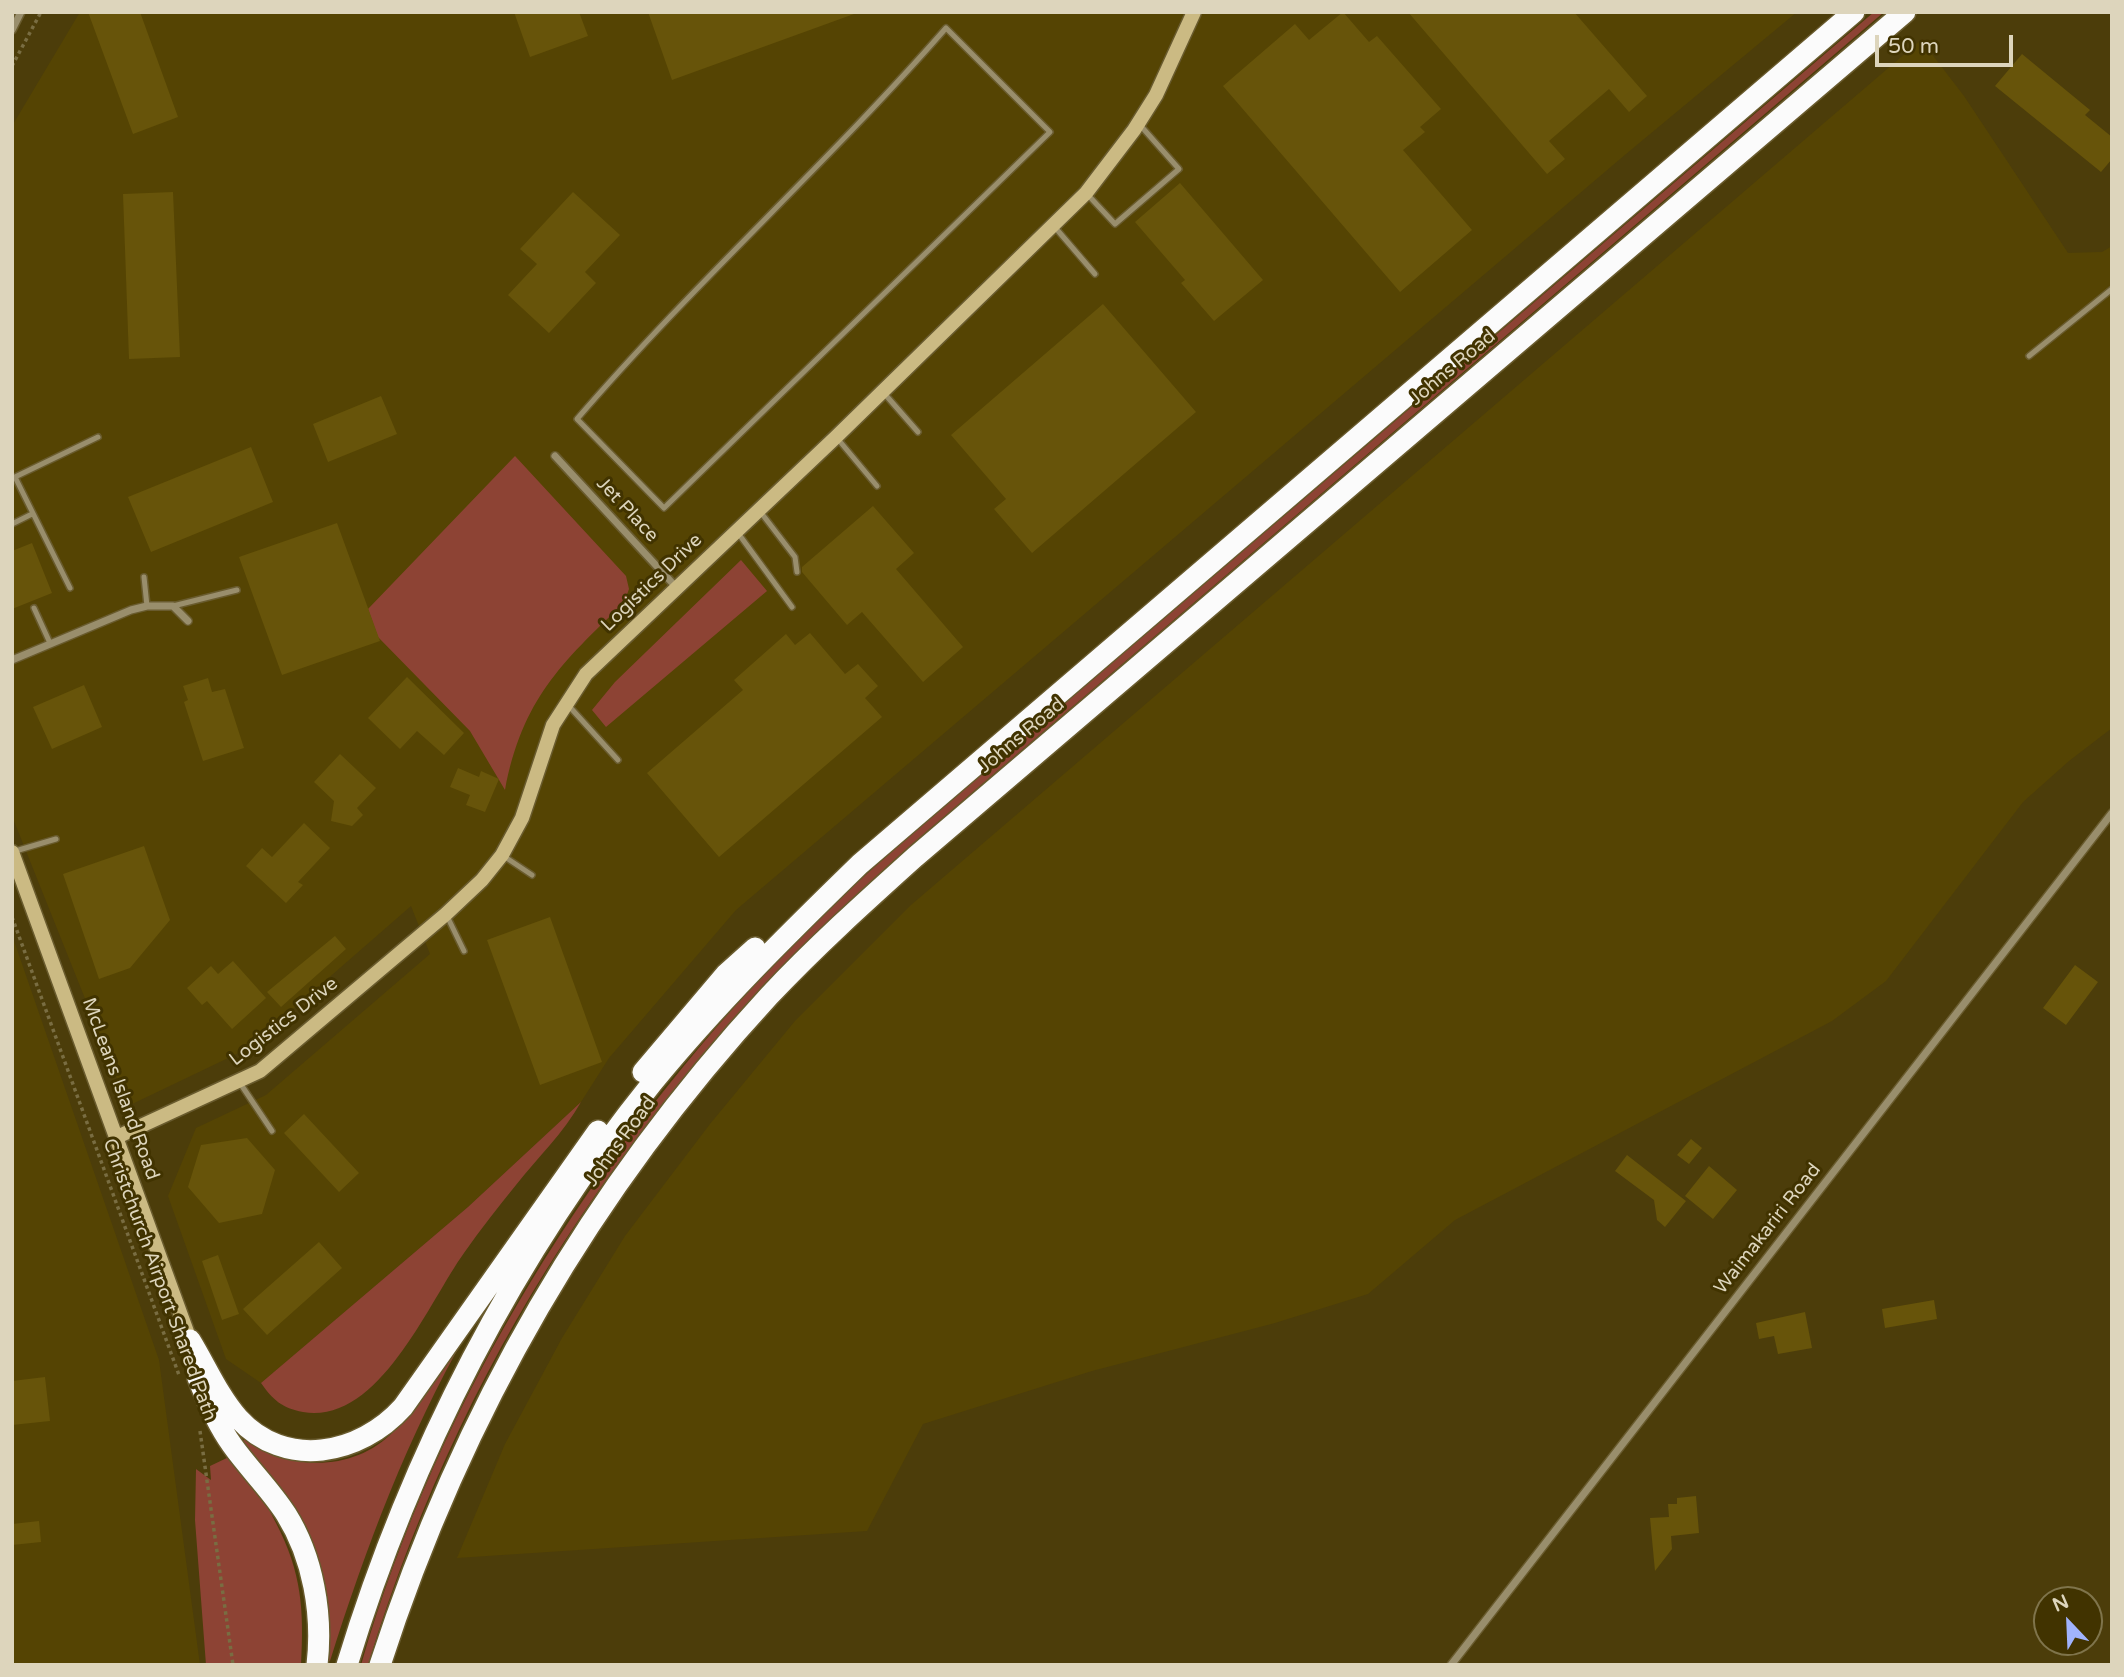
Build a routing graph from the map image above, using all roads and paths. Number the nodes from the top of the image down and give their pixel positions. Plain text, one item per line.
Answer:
1 (22, 12) edge
2 (41, 12) edge
3 (1194, 12) edge
4 (1854, 12) edge
5 (1905, 12) edge
6 (12, 30) edge
7 (12, 66) edge
8 (1139, 123) junction
9 (1086, 192) junction
10 (1053, 225) junction
11 (1095, 274) dead end
12 (2112, 289) edge
13 (2029, 356) dead end
14 (883, 391) junction
15 (918, 432) dead end
16 (98, 437) dead end
17 (836, 437) junction
18 (555, 456) dead end
19 (14, 477) edge
20 (877, 486) dead end
21 (664, 508) joint
22 (757, 508) junction
23 (32, 514) junction
24 (12, 524) edge
25 (736, 530) junction
26 (797, 572) dead end
27 (144, 577) dead end
28 (676, 587) junction
29 (70, 588) dead end
30 (237, 590) dead end
31 (147, 606) junction
32 (173, 606) junction
33 (792, 607) dead end
34 (34, 608) dead end
35 (188, 621) dead end
36 (50, 643) junction
37 (12, 660) edge
38 (566, 703) junction
39 (618, 760) dead end
40 (2112, 813) edge
41 (56, 839) dead end
42 (12, 852) edge
43 (502, 855) junction
44 (860, 864) junction
45 (532, 875) dead end
46 (446, 914) junction
47 (12, 917) edge
48 (464, 951) dead end
49 (240, 1083) junction
50 (271, 1131) dead end
51 (117, 1137) junction
52 (190, 1340) junction
53 (183, 1384) dead end
54 (197, 1420) dead end
55 (233, 1665) edge
56 (317, 1665) edge
57 (347, 1665) edge
58 (380, 1665) edge
59 (1451, 1665) edge

1 - 6 street
2 - 7 path
3 - 8 street, Logistics Drive
4 - 44 highway, Johns Road
5 - 58 highway, Johns Road
8 - 9 street, Logistics Drive
8 - 9 lane
9 - 10 street, Logistics Drive
10 - 11 lane
10 - 14 street, Logistics Drive
12 - 13 lane
14 - 15 lane
14 - 17 street, Logistics Drive
16 - 19 lane
17 - 20 lane
17 - 22 street, Logistics Drive
18 - 28 street, Jet Place
19 - 23 lane
21 - 21 lane
22 - 25 street, Logistics Drive
22 - 26 lane
23 - 24 lane
23 - 29 lane
25 - 28 street, Logistics Drive
25 - 33 lane
27 - 31 lane
28 - 38 street, Logistics Drive
30 - 32 lane
31 - 32 street
31 - 36 street
32 - 35 street
34 - 36 lane
36 - 37 street
38 - 39 lane
38 - 43 street, Logistics Drive
40 - 59 street, Waimakariri Road
41 - 42 lane
42 - 51 street, McLeans Island Road
43 - 45 lane
43 - 46 street, Logistics Drive
44 - 52 highway
44 - 57 highway, Johns Road
46 - 48 lane
46 - 49 street, Logistics Drive
47 - 53 path, Christchurch Airport Shared Path
49 - 50 lane
49 - 51 street, Logistics Drive
51 - 52 street, McLeans Island Road
52 - 56 highway
54 - 55 path, Christchurch Airport Shared Path

